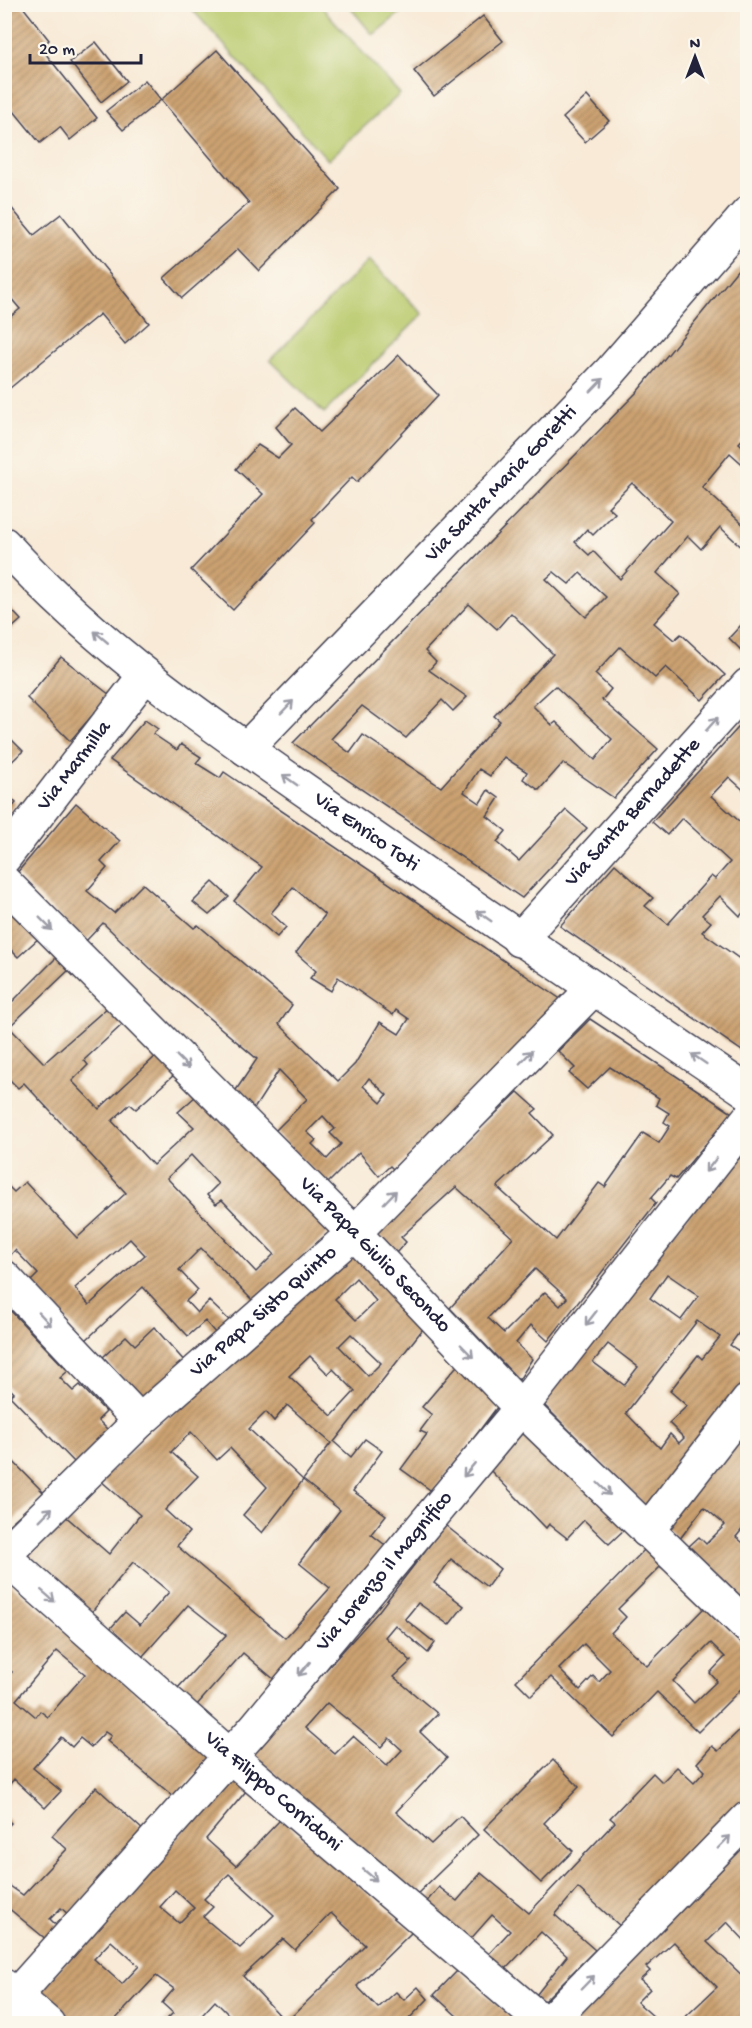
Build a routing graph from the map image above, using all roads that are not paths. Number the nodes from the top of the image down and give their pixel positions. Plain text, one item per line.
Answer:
1 (747, 213) edge
2 (4, 544) edge
3 (146, 675) junction
4 (747, 685) edge
5 (246, 749) junction
6 (4, 858) edge
7 (4, 882) edge
8 (519, 940) junction
9 (594, 988) junction
10 (747, 1092) edge
11 (747, 1119) edge
12 (354, 1233) junction
13 (4, 1276) edge
14 (747, 1401) edge
15 (521, 1408) junction
16 (140, 1421) junction
17 (647, 1531) junction
18 (4, 1556) edge
19 (747, 1627) edge
20 (231, 1756) junction
21 (747, 1818) edge
22 (8, 1997) edge
23 (48, 2024) edge
24 (546, 2024) edge

5 -> 1 street, Via Santa Maria Goretti
3 -> 2 street, Via Enrico Toti
3 - 5 street, Via Enrico Toti
3 - 6 street, Via Marmilla
8 -> 4 street, Via Santa Bernadette
8 -> 5 street, Via Enrico Toti
7 -> 12 street, Via Papa Giulio Secondo
8 - 9 street, Via Enrico Toti
10 -> 9 street, Via Enrico Toti
12 -> 9 street, Via Papa Sisto Quinto
11 -> 15 street, Via Lorenzo il Magnifico
12 -> 15 street, Via Papa Giulio Secondo
12 - 16 street, Via Papa Sisto Quinto
13 -> 16 street
14 - 17 street
15 -> 17 street, Via Papa Giulio Secondo
15 -> 20 street, Via Lorenzo il Magnifico
18 -> 16 street, Via Papa Sisto Quinto
17 - 19 street, Via Papa Giulio Secondo
18 -> 20 street, Via Filippo Corridoni
20 - 22 street, Via Lorenzo il Magnifico
20 -> 24 street, Via Filippo Corridoni
24 -> 21 street
22 - 23 street

